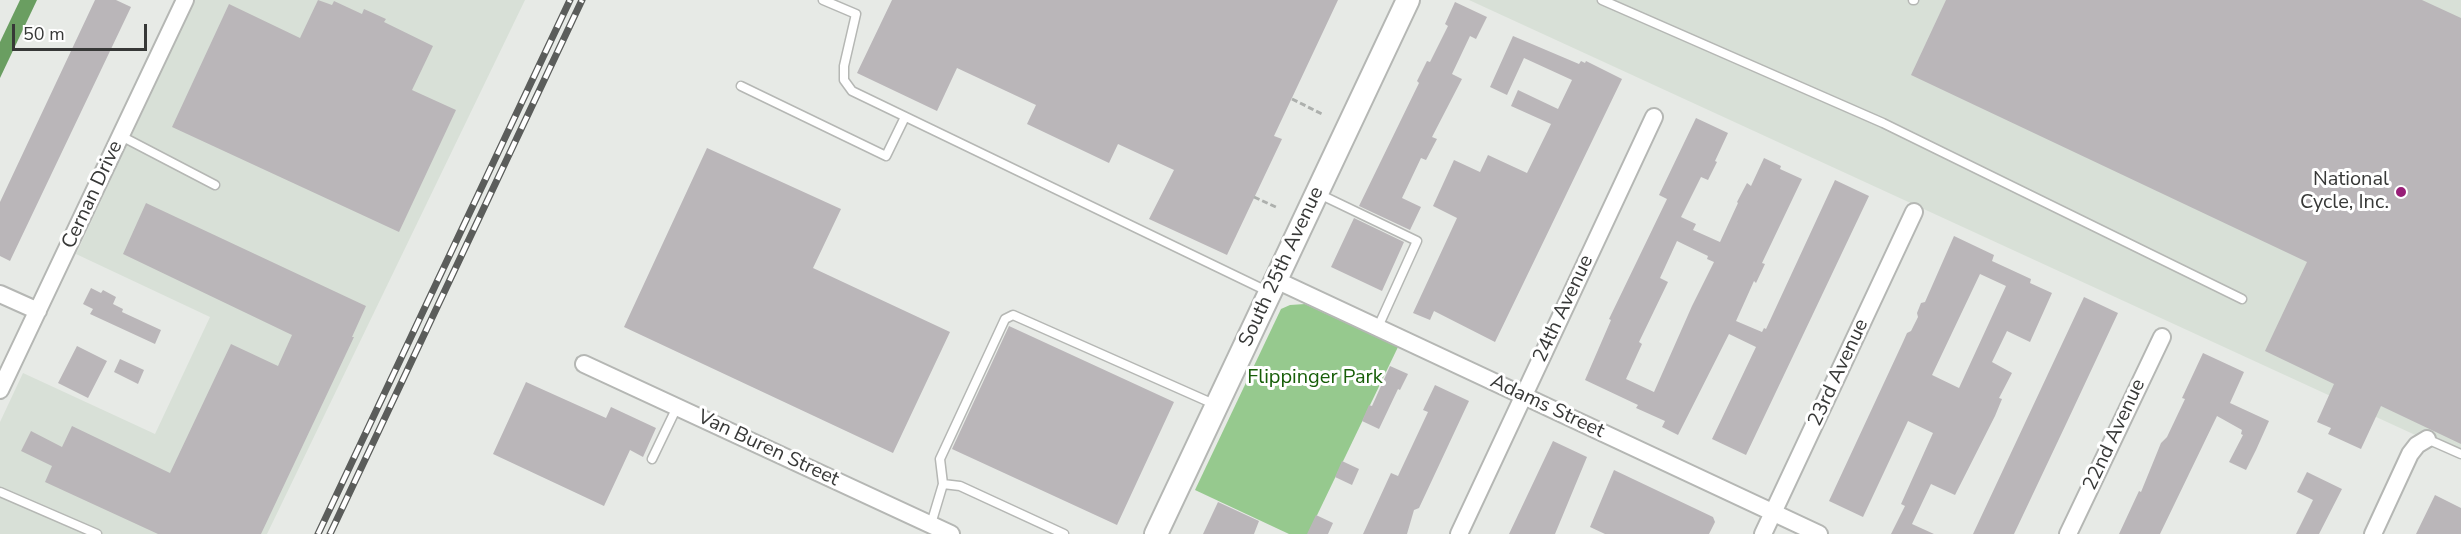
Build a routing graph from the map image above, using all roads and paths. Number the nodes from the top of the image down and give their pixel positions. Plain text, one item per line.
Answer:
1 (185, 0) edge
2 (823, 0) edge
3 (1408, 0) edge
4 (1602, 0) edge
5 (741, 86) dead end
6 (1292, 99) dead end
7 (1322, 114) dead end
8 (905, 117) junction
9 (1653, 117) dead end
10 (121, 136) junction
11 (215, 185) dead end
12 (1317, 193) junction
13 (1254, 197) dead end
14 (1278, 208) dead end
15 (1914, 213) dead end
16 (1273, 286) junction
17 (0, 294) edge
18 (2242, 299) dead end
19 (38, 311) junction
20 (1378, 327) junction
21 (2162, 337) dead end
22 (584, 364) dead end
23 (0, 390) edge
24 (1524, 396) junction
25 (1217, 405) junction
26 (677, 407) junction
27 (2427, 439) joint
28 (2461, 454) edge
29 (652, 459) dead end
30 (943, 484) junction
31 (0, 492) edge
32 (1773, 513) junction
33 (931, 525) junction
34 (96, 534) edge
35 (951, 534) edge
36 (1064, 534) edge
37 (1156, 534) edge
38 (1459, 534) edge
39 (1763, 534) edge
40 (1819, 534) edge
41 (2068, 534) edge
42 (2373, 534) edge

1 - 10 street, Cernan Drive
2 - 8 lane
3 - 12 main road, South 25th Avenue
4 - 18 lane
5 - 8 lane
6 - 7 path
8 - 16 lane
9 - 24 street, 24th Avenue
10 - 11 lane
10 - 19 street, Cernan Drive
12 - 16 main road, South 25th Avenue
12 - 20 lane
13 - 14 path
15 - 32 street, 23rd Avenue
16 - 20 street, Adams Street
16 - 25 main road, South 25th Avenue
17 - 19 street
19 - 23 street, Cernan Drive
20 - 24 street, Adams Street
21 - 41 street, 22nd Avenue
22 - 26 street, Van Buren Street
24 - 32 street, Adams Street
24 - 38 street, 24th Avenue
25 - 30 lane
25 - 37 main road, South 25th Avenue
26 - 29 lane
26 - 33 street, Van Buren Street
27 - 28 lane
27 - 42 street
30 - 33 lane
30 - 36 lane
31 - 34 lane
32 - 39 street, 23rd Avenue
32 - 40 street, Adams Street
33 - 35 street, Van Buren Street

